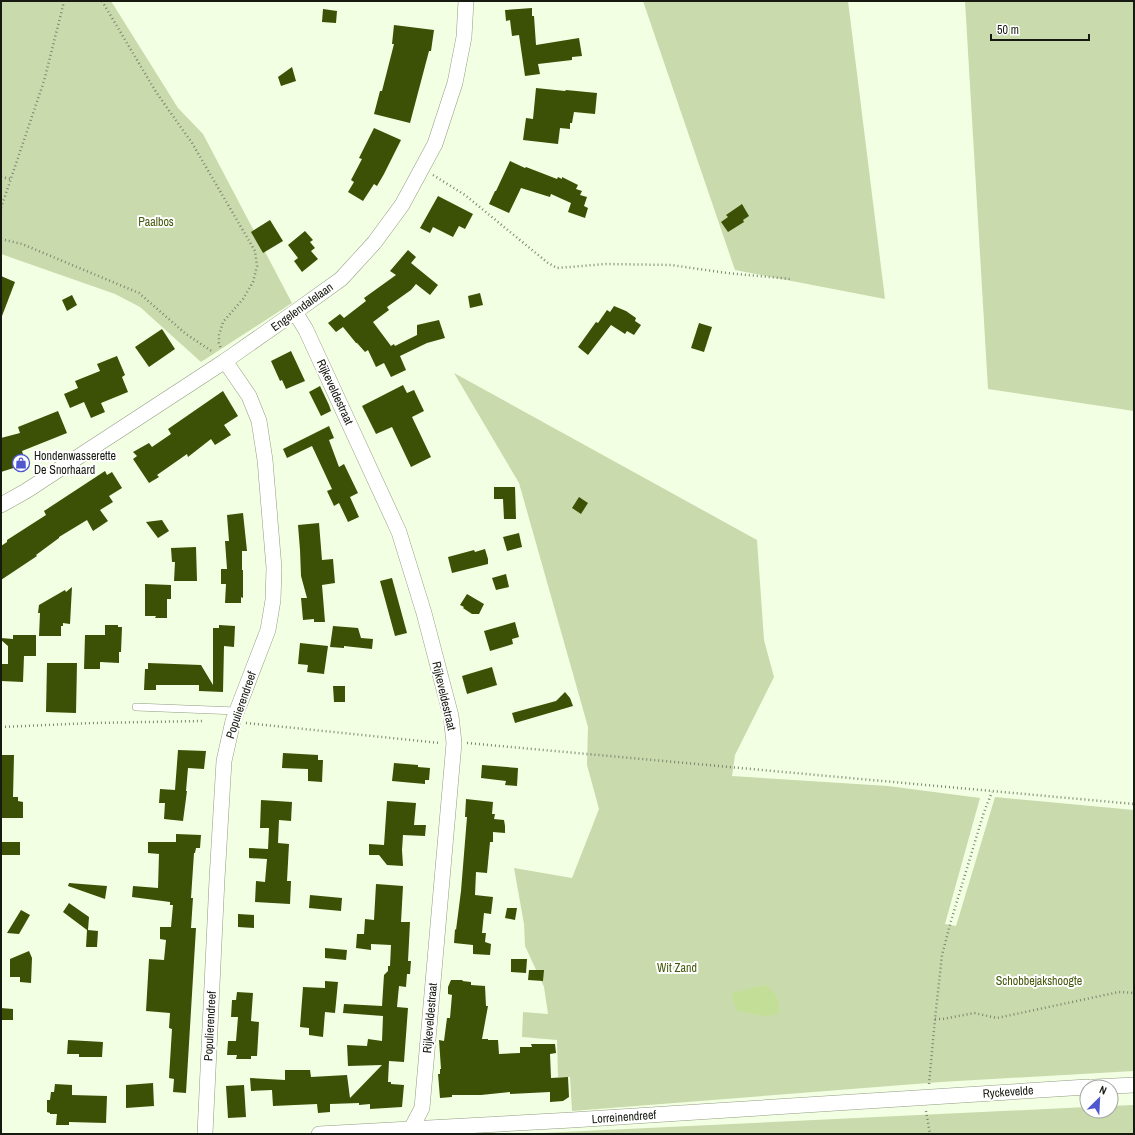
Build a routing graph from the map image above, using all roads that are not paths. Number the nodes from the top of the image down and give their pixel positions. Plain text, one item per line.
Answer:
1 (466, 1) edge
2 (296, 312) junction
3 (225, 361) junction
4 (1, 505) edge
5 (136, 707) dead end
6 (235, 716) junction
7 (1134, 1085) edge
8 (1119, 1086) edge
9 (1079, 1088) edge
10 (928, 1098) joint
11 (411, 1129) junction
12 (205, 1134) edge
13 (319, 1134) edge

1 - 2 street, Engelendalelaan
2 - 3 street, Engelendalelaan
2 - 11 street, Rijkeveldestraat
3 - 4 street, Engelendalelaan
3 - 6 street, Populierendreef
5 - 6 lane
6 - 12 street, Populierendreef
7 - 8 street
9 - 10 street, Ryckevelde
10 - 11 street, Lorreinendreef
11 - 13 street, Lorreinendreef

